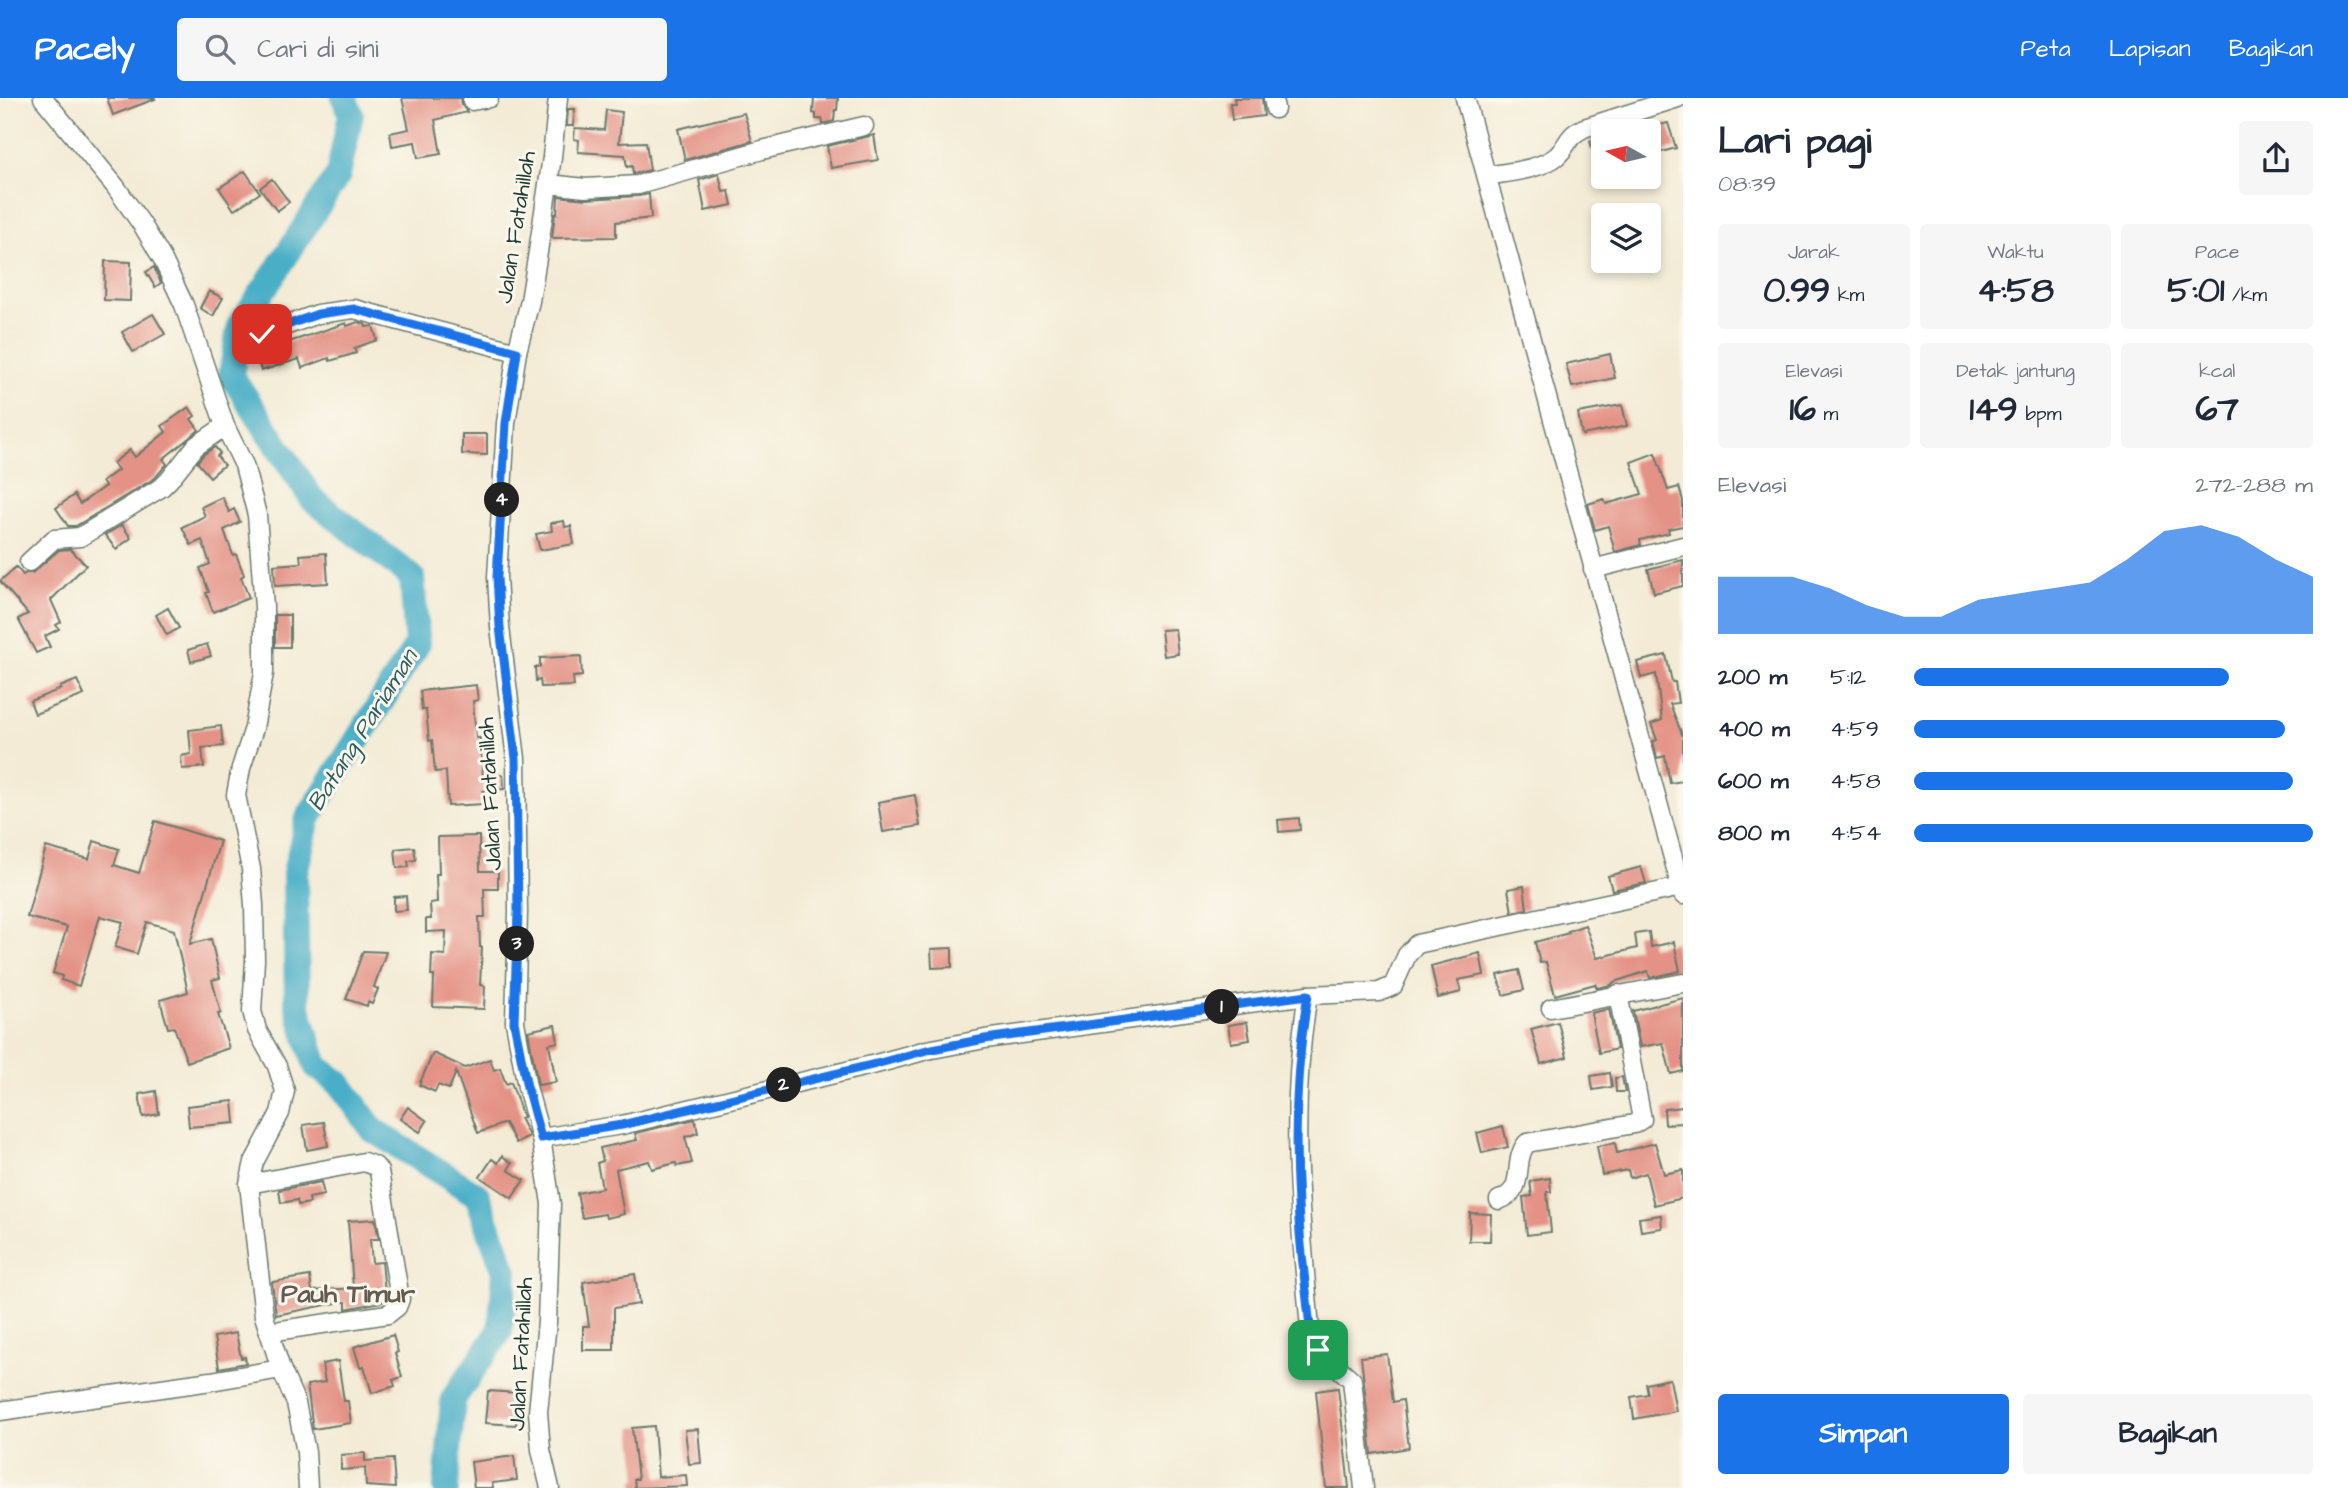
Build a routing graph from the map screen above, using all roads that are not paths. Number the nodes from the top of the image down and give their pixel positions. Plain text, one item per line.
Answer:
1 (43, 98) edge
2 (558, 98) edge
3 (1465, 98) edge
4 (1678, 98) edge
5 (864, 126) dead end
6 (1486, 176) junction
7 (548, 184) junction
8 (262, 334) dead end
9 (517, 352) junction
10 (225, 426) junction
11 (1683, 547) edge
12 (29, 562) dead end
13 (1594, 569) junction
14 (1682, 891) edge
15 (1683, 983) edge
16 (1618, 994) junction
17 (1308, 995) junction
18 (1551, 1008) dead end
19 (541, 1138) junction
20 (249, 1184) junction
21 (1499, 1200) dead end
22 (269, 1332) junction
23 (281, 1368) junction
24 (0, 1411) edge
25 (308, 1488) edge
26 (550, 1488) edge
27 (1364, 1488) edge

1 - 10 street
2 - 7 street, Jalan Fatahillah
3 - 6 street
4 - 6 street
5 - 7 street
6 - 13 street
7 - 9 street, Jalan Fatahillah
8 - 9 street
9 - 19 street, Jalan Fatahillah
10 - 12 street
10 - 20 street
11 - 13 street
13 - 14 street
14 - 17 street
15 - 16 street
16 - 18 street
16 - 21 street
17 - 19 street
17 - 27 street
19 - 26 street, Jalan Fatahillah
20 - 22 street
20 - 22 street
22 - 23 street
23 - 24 street
23 - 25 street

